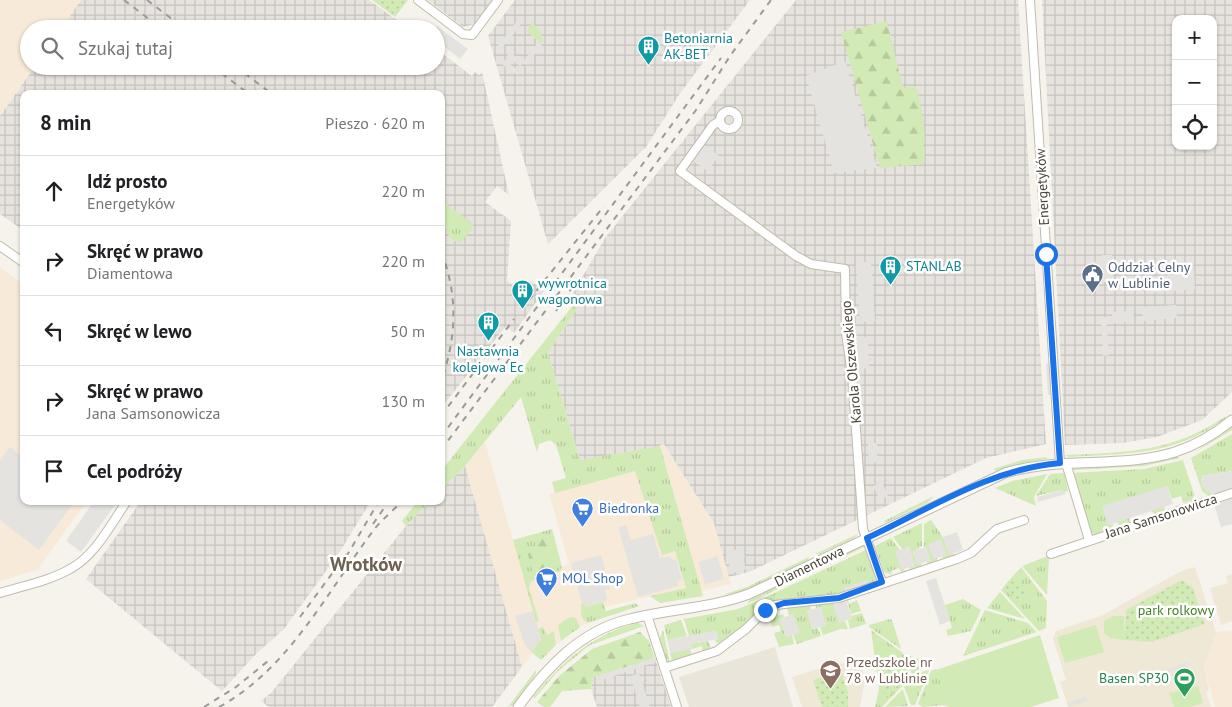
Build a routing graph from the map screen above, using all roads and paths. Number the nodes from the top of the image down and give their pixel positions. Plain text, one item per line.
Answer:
1 (418, 0) edge
2 (498, 0) edge
3 (1030, 0) edge
4 (444, 20) edge
5 (445, 20) edge
6 (463, 34) junction
7 (458, 41) dead end
8 (720, 121) dead end
9 (0, 246) edge
10 (20, 260) edge
11 (1232, 420) edge
12 (1063, 463) junction
13 (1232, 493) edge
14 (124, 505) edge
15 (1024, 520) dead end
16 (867, 538) junction
17 (1089, 540) junction
18 (1051, 554) dead end
19 (882, 582) junction
20 (0, 593) edge
21 (647, 615) junction
22 (664, 668) junction
23 (518, 707) edge
24 (677, 707) edge

1 - 4 street
2 - 6 street
3 - 12 street, Energetyków
5 - 6 street
6 - 7 street
8 - 16 street, Karola Olszewskiego
9 - 10 street
11 - 12 street, Diamentowa
12 - 16 street, Diamentowa
12 - 17 street, Energetyków
13 - 17 street, Jana Samsonowicza
14 - 20 street
15 - 19 street
16 - 19 street
16 - 21 street, Diamentowa
17 - 18 street, Jana Samsonowicza
19 - 22 street
21 - 22 street
21 - 23 street, Diamentowa
22 - 24 street

